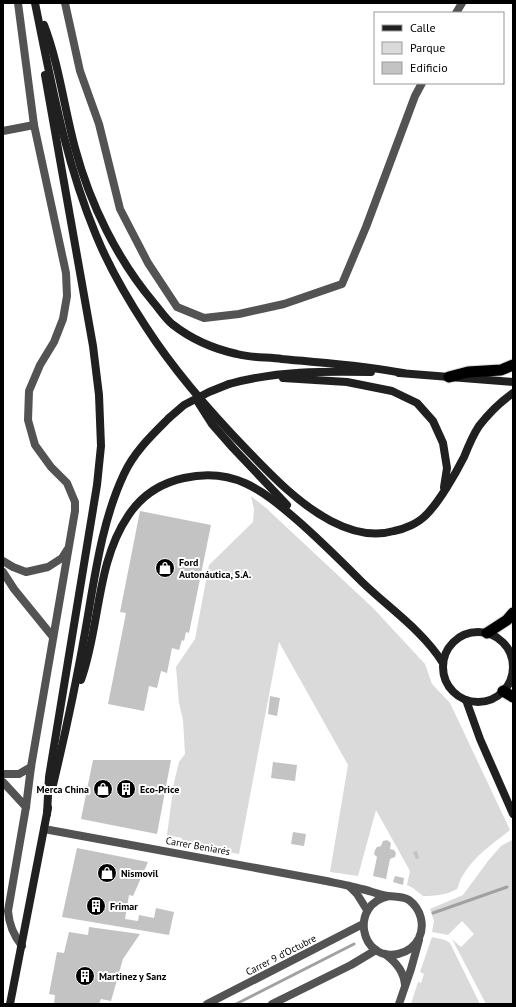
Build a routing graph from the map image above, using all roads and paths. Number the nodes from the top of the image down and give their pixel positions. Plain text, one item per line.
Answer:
1 (18, 3) edge
2 (35, 3) edge
3 (65, 3) edge
4 (462, 3) edge
5 (457, 12) edge
6 (422, 84) edge
7 (34, 125) junction
8 (3, 131) edge
9 (513, 365) edge
10 (403, 373) junction
11 (270, 375) junction
12 (449, 376) junction
13 (513, 382) edge
14 (191, 389) junction
15 (513, 393) edge
16 (443, 491) junction
17 (315, 536) junction
18 (69, 548) junction
19 (3, 561) edge
20 (3, 572) edge
21 (513, 613) edge
22 (487, 633) junction
23 (53, 637) junction
24 (443, 663) junction
25 (503, 691) junction
26 (74, 696) junction
27 (513, 697) edge
28 (466, 700) junction
29 (31, 767) junction
30 (3, 774) edge
31 (3, 782) edge
32 (26, 807) junction
33 (47, 814) junction
34 (513, 814) edge
35 (44, 830) junction
36 (349, 885) junction
37 (389, 896) junction
38 (367, 910) junction
39 (363, 924) junction
40 (419, 937) junction
41 (22, 946) junction
42 (376, 950) junction
43 (384, 953) junction
44 (405, 986) junction
45 (10, 1004) edge
46 (207, 1004) edge
47 (272, 1004) edge
48 (399, 1004) edge

1 - 7 street
2 - 10 main road
2 - 14 main road
2 - 33 main road
3 - 6 street
4 - 5 street
7 - 8 street
7 - 18 street
9 - 12 highway
10 - 11 main road
10 - 12 main road
11 - 16 main road
11 - 26 main road, bridge
12 - 13 main road
14 - 16 main road
14 - 17 main road
15 - 16 main road
17 - 24 main road
17 - 26 main road
18 - 19 street
18 - 23 street
20 - 23 street
21 - 22 highway
22 - 24 main road
22 - 25 main road
23 - 29 street
24 - 28 main road
25 - 27 highway
25 - 28 main road
26 - 33 main road
28 - 34 main road
29 - 30 street
29 - 32 street
31 - 32 street
32 - 41 street
33 - 35 main road
35 - 36 street, Carrer Beniarés
35 - 41 main road
36 - 37 street, Carrer Beniarés
36 - 38 street
37 - 38 street
37 - 40 street
38 - 39 street
39 - 42 street
39 - 46 street, Carrer 9 d’Octubre
40 - 43 street
40 - 44 street
41 - 45 main road
42 - 43 street
42 - 47 street
43 - 44 street
44 - 48 street

